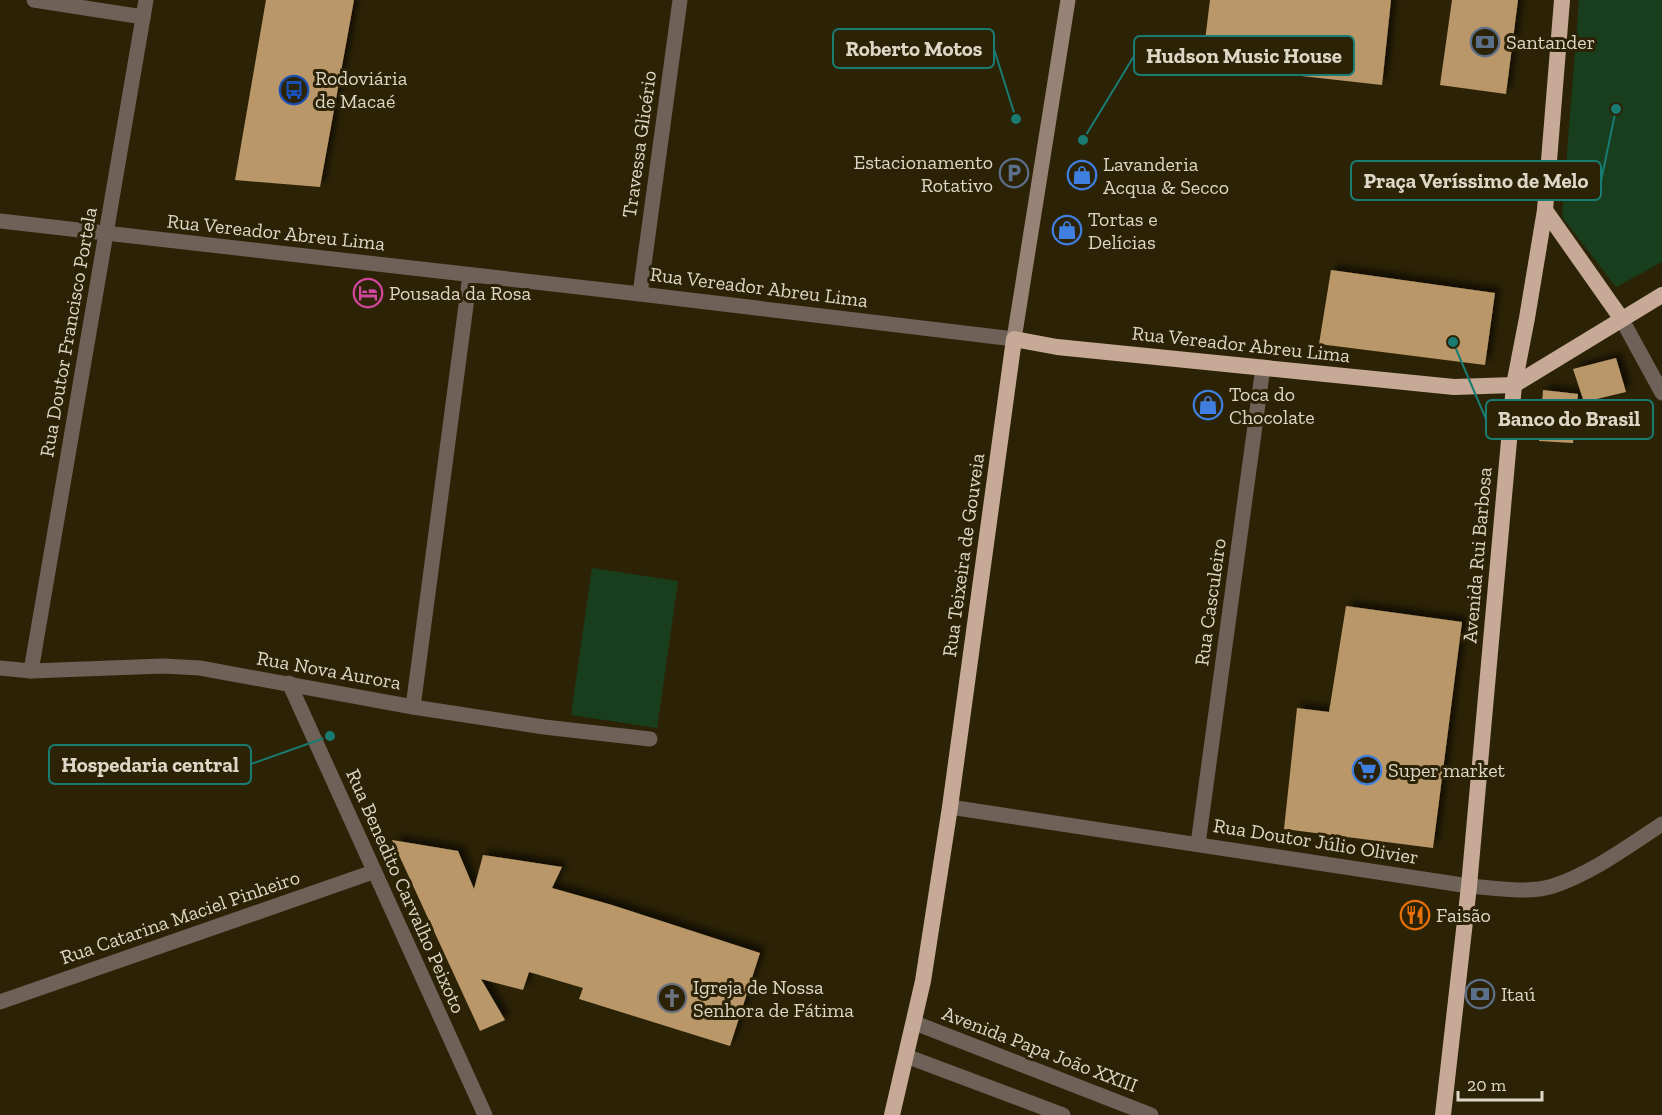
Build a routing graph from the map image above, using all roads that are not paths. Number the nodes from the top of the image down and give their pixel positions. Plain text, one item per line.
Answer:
1 (34, 0) edge
2 (146, 0) edge
3 (680, 0) edge
4 (1068, 0) edge
5 (1562, 0) edge
6 (143, 17) junction
7 (1545, 210) junction
8 (0, 221) edge
9 (107, 235) junction
10 (470, 275) junction
11 (640, 294) junction
12 (1662, 295) edge
13 (1621, 318) junction
14 (1014, 339) junction
15 (1263, 367) junction
16 (1514, 385) junction
17 (1662, 393) edge
18 (0, 668) edge
19 (31, 671) junction
20 (289, 683) junction
21 (413, 707) junction
22 (650, 739) dead end
23 (950, 807) junction
24 (1662, 825) edge
25 (1198, 844) junction
26 (373, 872) junction
27 (1469, 886) junction
28 (0, 1002) edge
29 (915, 1023) junction
30 (906, 1056) junction
31 (1122, 1109) edge
32 (485, 1115) edge
33 (892, 1115) edge
34 (1063, 1115) edge
35 (1150, 1115) edge
36 (1443, 1115) edge

1 - 6 street
2 - 6 street, Rua Doutor Francisco Portela
3 - 11 street, Travessa Glicério
4 - 14 main road, Rua Teixeira de Gouveia
5 - 7 highway, Avenida Rui Barbosa
6 - 9 street, Rua Doutor Francisco Portela
7 - 13 highway
7 - 16 highway, Avenida Rui Barbosa
8 - 9 street, Rua Vereador Abreu Lima
9 - 10 street, Rua Vereador Abreu Lima
9 - 19 street, Rua Doutor Francisco Portela
10 - 11 street, Rua Vereador Abreu Lima
10 - 21 street
11 - 14 street, Rua Vereador Abreu Lima
12 - 13 highway
13 - 16 highway
13 - 17 street
14 - 15 highway, Rua Vereador Abreu Lima
14 - 23 highway, Rua Teixeira de Gouveia
15 - 16 highway, Rua Vereador Abreu Lima
15 - 25 street, Rua Casculeiro
16 - 27 highway, Avenida Rui Barbosa
18 - 19 street, Rua Nova Aurora
19 - 20 street, Rua Nova Aurora
20 - 21 street, Rua Nova Aurora
20 - 26 street, Rua Benedito Carvalho Peixoto
21 - 22 street, Rua Nova Aurora
23 - 25 street, Rua Doutor Júlio Olivier
23 - 29 highway, Rua Teixeira de Gouveia
24 - 27 street, Rua Doutor Júlio Olivier
25 - 27 street, Rua Doutor Júlio Olivier
26 - 28 street, Rua Catarina Maciel Pinheiro
26 - 32 street, Rua Benedito Carvalho Peixoto
27 - 36 highway, Avenida Rui Barbosa
29 - 30 highway, Rua Teixeira de Gouveia
29 - 31 street, Avenida Papa João XXIII
30 - 33 highway, Rua Teixeira de Gouveia
30 - 34 street
31 - 35 street, Avenida Papa João XXIII

